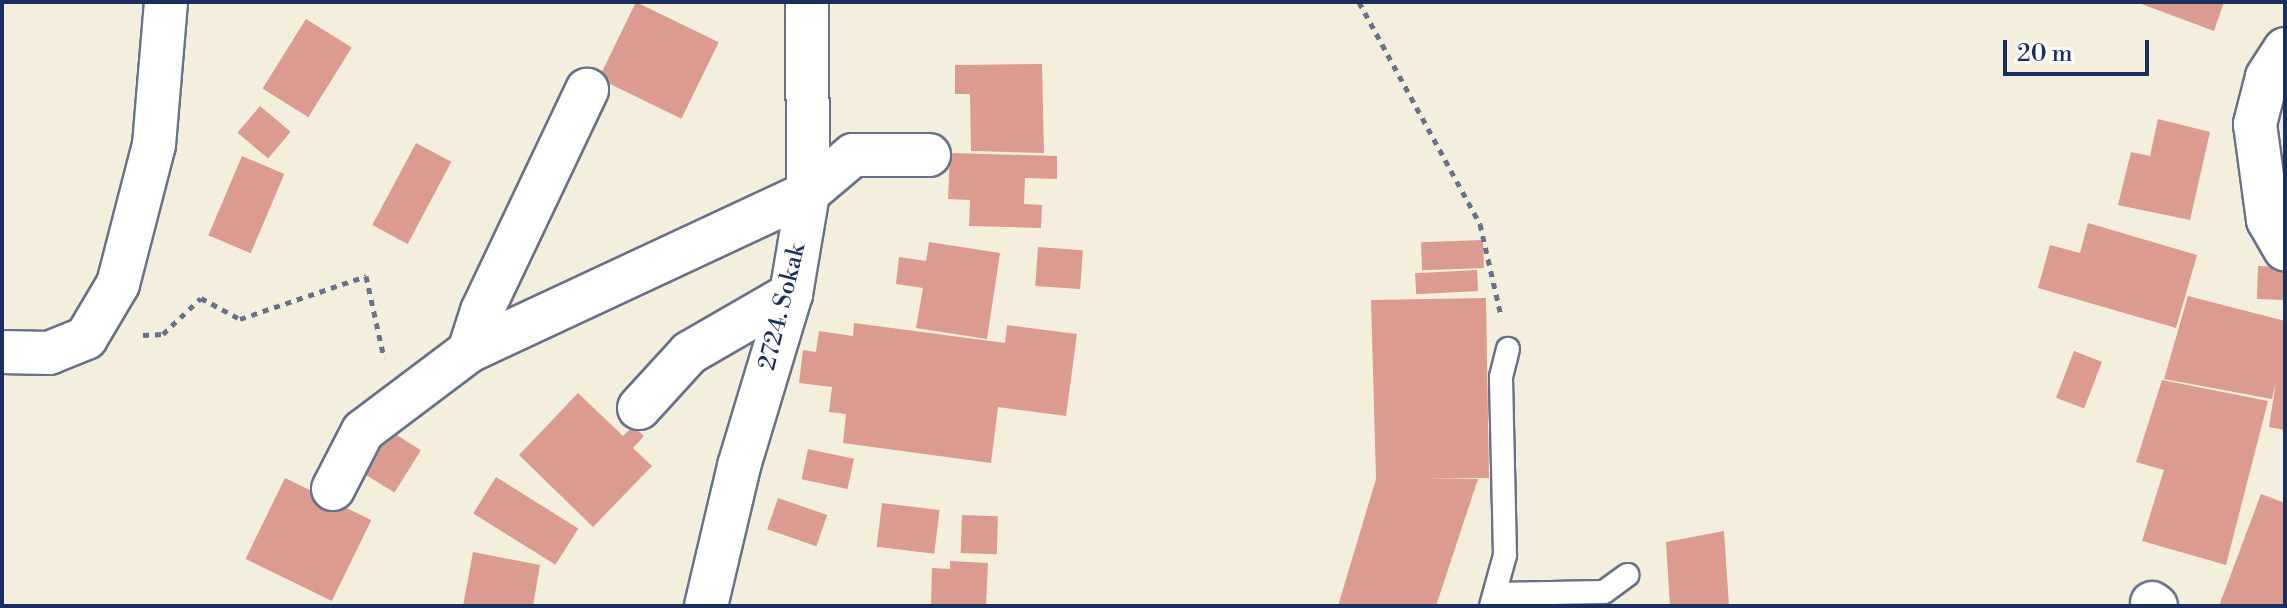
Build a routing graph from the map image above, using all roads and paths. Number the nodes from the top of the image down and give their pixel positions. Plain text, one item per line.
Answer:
1 (166, 2) edge
2 (807, 2) edge
3 (1359, 2) edge
4 (2285, 49) edge
5 (587, 90) dead end
6 (929, 155) dead end
7 (808, 193) junction
8 (2285, 249) edge
9 (791, 294) junction
10 (86, 338) junction
11 (1508, 349) joint
12 (469, 351) junction
13 (2, 352) edge
14 (406, 398) junction
15 (639, 408) dead end
16 (333, 489) dead end
17 (1627, 575) dead end
18 (1494, 600) edge
19 (706, 606) edge

1 - 10 street
2 - 7 street, 2724. Sokak
3 - 11 path
4 - 8 street
5 - 12 street
6 - 7 street
7 - 9 street, 2724. Sokak
7 - 12 street
9 - 15 street
9 - 19 street, 2724. Sokak
10 - 13 street
10 - 14 path
11 - 18 lane
12 - 14 street
14 - 16 street
17 - 18 lane

